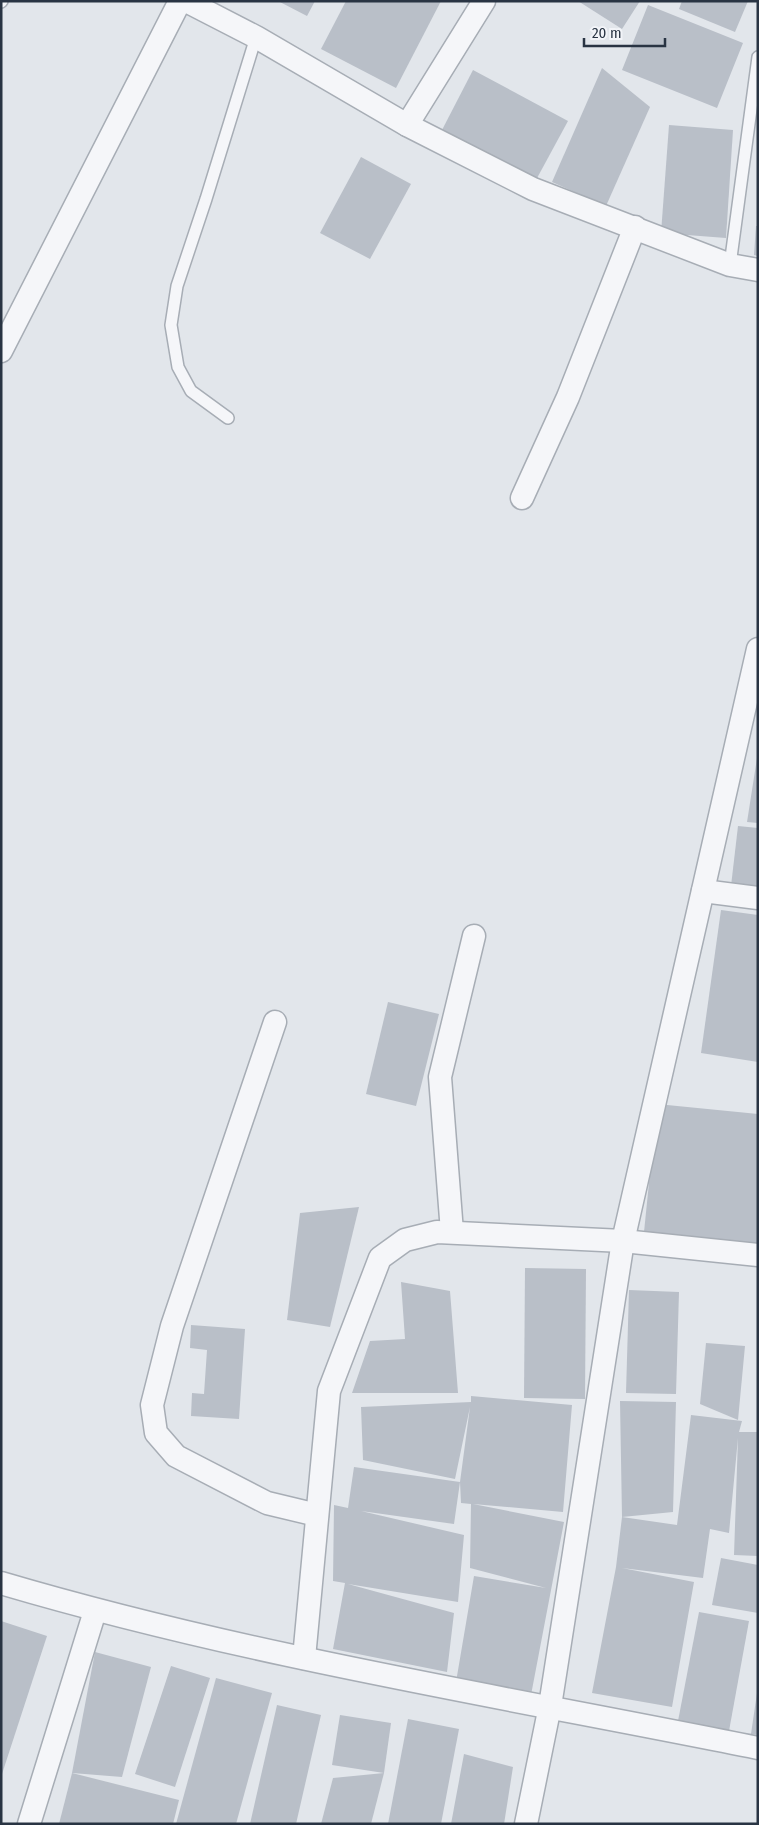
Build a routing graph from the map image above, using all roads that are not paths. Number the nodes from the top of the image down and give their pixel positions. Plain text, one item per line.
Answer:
1 (180, 1) edge
2 (186, 1) edge
3 (484, 1) edge
4 (256, 37) junction
5 (758, 57) edge
6 (407, 125) junction
7 (635, 227) junction
8 (730, 265) junction
9 (758, 270) edge
10 (1, 351) edge
11 (228, 418) dead end
12 (522, 498) dead end
13 (758, 649) edge
14 (702, 891) junction
15 (758, 898) edge
16 (474, 936) dead end
17 (275, 1022) dead end
18 (452, 1232) junction
19 (623, 1241) junction
20 (758, 1255) edge
21 (317, 1515) junction
22 (1, 1583) edge
23 (96, 1611) junction
24 (304, 1658) junction
25 (550, 1706) junction
26 (758, 1748) edge
27 (29, 1824) edge
28 (526, 1824) edge

1 - 10 street
2 - 4 street
3 - 6 street
4 - 6 street
4 - 11 lane
5 - 8 lane
6 - 7 street
7 - 8 street
7 - 12 street
8 - 9 street
13 - 14 street
14 - 15 street
14 - 19 street
16 - 18 street
17 - 21 street
18 - 19 street
18 - 21 street
19 - 20 street
19 - 25 street
21 - 24 street
22 - 23 street
23 - 24 street
23 - 27 street
24 - 25 street
25 - 26 street
25 - 28 street

